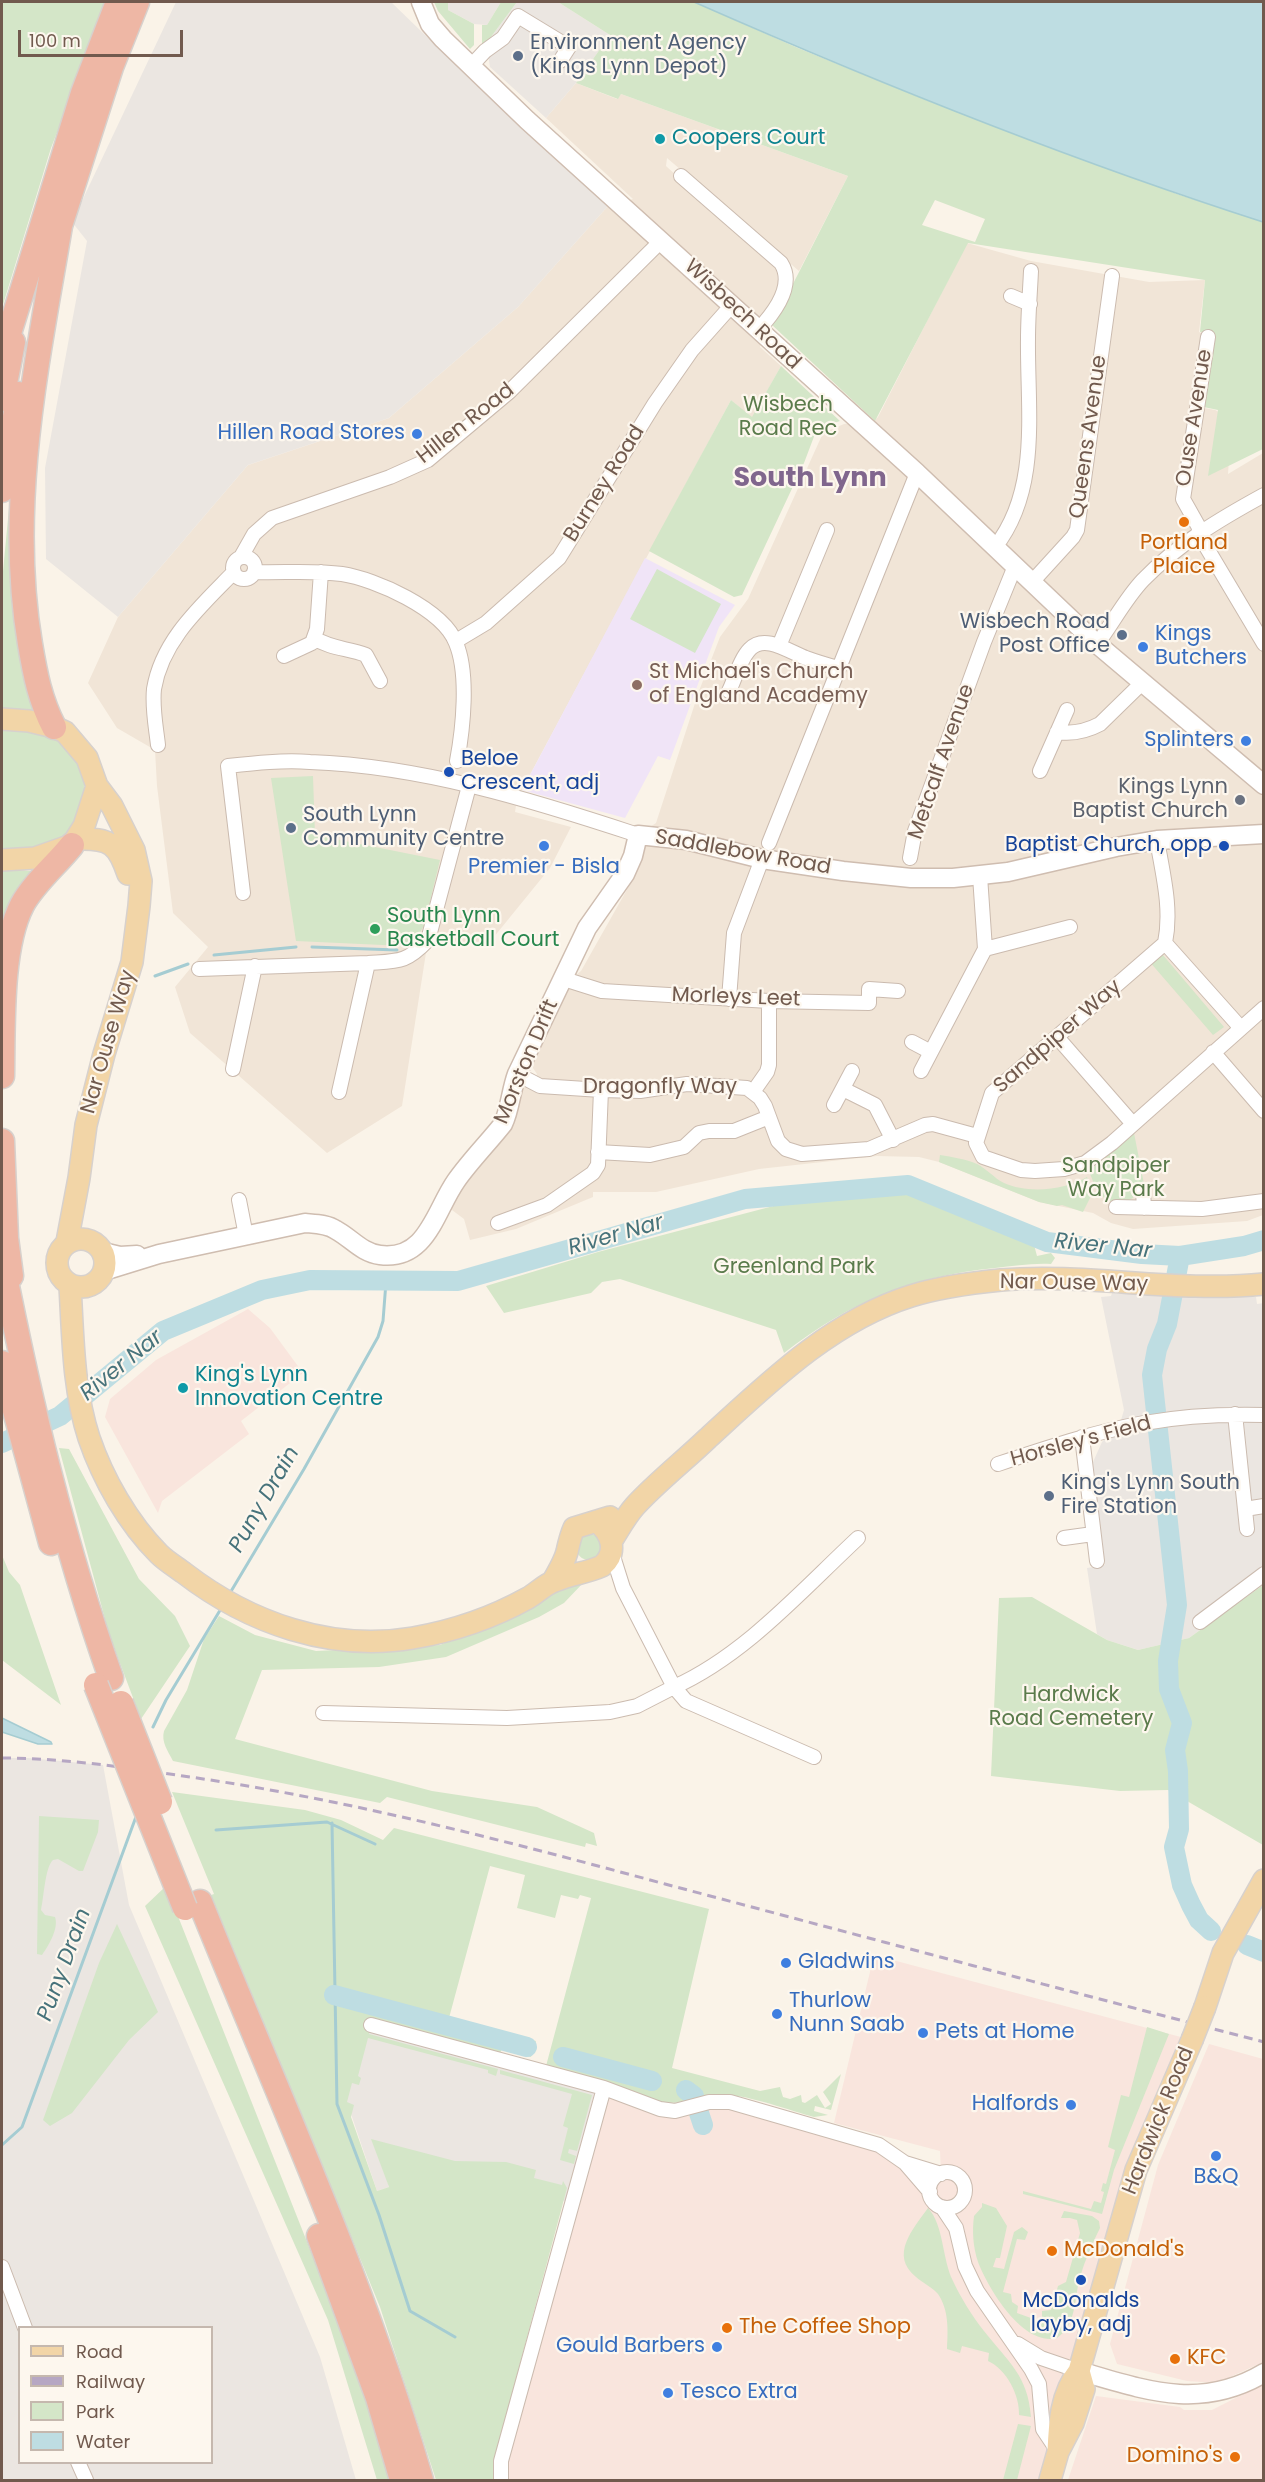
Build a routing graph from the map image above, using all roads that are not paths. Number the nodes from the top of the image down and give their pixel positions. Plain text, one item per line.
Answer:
1 (118, 2) edge
2 (137, 2) edge
3 (421, 2) edge
4 (560, 61) dead end
5 (471, 66) junction
6 (681, 176) dead end
7 (53, 217) junction
8 (661, 241) junction
9 (1031, 271) dead end
10 (1112, 276) dead end
11 (1011, 296) dead end
12 (1030, 304) junction
13 (732, 305) junction
14 (758, 330) junction
15 (1208, 337) dead end
16 (2, 356) edge
17 (2, 399) edge
18 (917, 473) junction
19 (2, 490) edge
20 (1261, 501) edge
21 (827, 530) dead end
22 (1199, 532) junction
23 (995, 547) junction
24 (241, 557) junction
25 (1015, 566) junction
26 (234, 572) junction
27 (254, 572) junction
28 (321, 572) junction
29 (1032, 582) junction
30 (314, 638) junction
31 (456, 642) junction
32 (1097, 644) junction
33 (1263, 644) edge
34 (779, 646) junction
35 (284, 656) dead end
36 (838, 668) junction
37 (380, 681) dead end
38 (1142, 683) junction
39 (729, 692) dead end
40 (1067, 711) dead end
41 (10, 719) edge
42 (54, 726) junction
43 (1057, 732) junction
44 (152, 738) dead end
45 (457, 761) dead end
46 (1040, 771) dead end
47 (1263, 785) edge
48 (97, 786) junction
49 (470, 786) junction
50 (1263, 834) edge
51 (638, 835) junction
52 (1157, 840) junction
53 (75, 842) junction
54 (765, 851) junction
55 (910, 858) dead end
56 (8, 860) edge
57 (980, 876) junction
58 (243, 893) dead end
59 (139, 906) junction
60 (1070, 927) dead end
61 (1165, 944) junction
62 (985, 949) junction
63 (368, 963) junction
64 (255, 966) junction
65 (199, 969) dead end
66 (564, 979) junction
67 (898, 991) dead end
68 (729, 999) junction
69 (769, 1001) junction
70 (1263, 1008) edge
71 (1240, 1028) junction
72 (1057, 1037) junction
73 (912, 1042) dead end
74 (931, 1052) junction
75 (1213, 1052) junction
76 (233, 1069) dead end
77 (852, 1071) dead end
78 (921, 1071) dead end
79 (517, 1074) junction
80 (2, 1076) edge
81 (843, 1089) junction
82 (601, 1090) junction
83 (339, 1092) dead end
84 (753, 1092) junction
85 (834, 1105) dead end
86 (1263, 1111) edge
87 (769, 1117) junction
88 (1133, 1124) junction
89 (977, 1136) junction
90 (893, 1140) junction
91 (2, 1141) edge
92 (598, 1152) junction
93 (79, 1178) junction
94 (1143, 1191) dead end
95 (239, 1200) dead end
96 (1263, 1201) edge
97 (1116, 1207) dead end
98 (1144, 1208) junction
99 (498, 1223) dead end
100 (246, 1236) junction
101 (67, 1242) junction
102 (2, 1261) edge
103 (97, 1262) junction
104 (1263, 1284) edge
105 (70, 1286) junction
106 (73, 1330) junction
107 (8, 1358) edge
108 (1235, 1414) junction
109 (1263, 1414) edge
110 (1082, 1437) junction
111 (998, 1464) dead end
112 (42, 1484) junction
113 (635, 1506) junction
114 (1263, 1506) edge
115 (1245, 1509) junction
116 (597, 1522) junction
117 (1247, 1529) dead end
118 (1093, 1534) junction
119 (858, 1538) dead end
120 (1064, 1538) dead end
121 (612, 1546) junction
122 (567, 1552) junction
123 (1097, 1561) dead end
124 (588, 1570) junction
125 (1263, 1574) edge
126 (553, 1581) junction
127 (623, 1588) junction
128 (1200, 1622) dead end
129 (674, 1688) junction
130 (323, 1713) dead end
131 (814, 1757) dead end
132 (1263, 1880) edge
133 (192, 1905) junction
134 (371, 2025) dead end
135 (604, 2088) junction
136 (905, 2163) junction
137 (941, 2174) junction
138 (930, 2192) junction
139 (961, 2202) junction
140 (942, 2207) junction
141 (956, 2228) junction
142 (2, 2267) edge
143 (990, 2312) junction
144 (24, 2326) edge
145 (1079, 2371) junction
146 (1263, 2373) edge
147 (1058, 2452) junction
148 (78, 2464) edge
149 (86, 2481) edge
150 (402, 2481) edge
151 (421, 2481) edge
152 (501, 2481) edge
153 (1050, 2481) edge

1 - 7 highway
2 - 7 highway
3 - 5 street, Wisbech Road
4 - 5 street
5 - 8 street, Wisbech Road
6 - 14 street
7 - 16 highway
7 - 17 highway
7 - 19 highway
7 - 42 highway
8 - 13 street, Wisbech Road
8 - 24 street, Hillen Road
9 - 12 street
10 - 29 street, Queens Avenue
11 - 12 street
12 - 23 street
13 - 14 street, Wisbech Road
13 - 31 street, Burney Road
14 - 18 street, Wisbech Road
15 - 22 street, Ouse Avenue
18 - 23 street, Wisbech Road
18 - 36 street
20 - 22 street
21 - 34 street
22 - 32 street
22 - 33 street, Ouse Avenue
23 - 25 street, Wisbech Road
24 - 26 street, Hillen Road
24 - 27 street
25 - 29 street, Wisbech Road
25 - 55 street, Metcalf Avenue
26 - 27 street
26 - 44 street, Hillen Road
27 - 28 street
28 - 30 street
28 - 31 street
29 - 32 street, Wisbech Road
30 - 35 street
30 - 37 street
31 - 45 street
32 - 38 street, Wisbech Road
34 - 36 street
34 - 39 street
36 - 54 street
38 - 43 street
38 - 47 street, Wisbech Road
40 - 43 street
41 - 42 main road
42 - 48 main road, Nar Ouse Way
43 - 46 street
48 - 53 main road
48 - 59 main road, Nar Ouse Way
49 - 51 street, Saddlebow Road
49 - 58 street, Saddlebow Road
49 - 63 street
50 - 52 street, Saddlebow Road
51 - 54 street, Saddlebow Road
51 - 66 street, Morston Drift
52 - 57 street, Saddlebow Road
52 - 61 street
53 - 56 main road
53 - 59 main road, Nar Ouse Way
53 - 80 highway
54 - 57 street, Saddlebow Road
54 - 68 street
57 - 62 street
59 - 93 main road, Nar Ouse Way
60 - 62 street
61 - 71 street
61 - 72 street, Sandpiper Way
62 - 74 street
63 - 64 street
63 - 83 street
64 - 65 street
64 - 76 street
66 - 68 street, Morleys Leet
66 - 79 street, Morston Drift
67 - 69 street, Morleys Leet
68 - 69 street, Morleys Leet
69 - 84 street
70 - 71 street
71 - 75 street
72 - 88 street
72 - 89 street, Sandpiper Way
73 - 74 street
74 - 78 street
75 - 86 street
75 - 88 street
77 - 81 street
79 - 82 street, Dragonfly Way
79 - 100 street, Morston Drift
81 - 85 street
81 - 90 street
82 - 84 street, Dragonfly Way
82 - 92 street
84 - 87 street, Dragonfly Way
87 - 90 street, Dragonfly Way
87 - 92 street
88 - 89 street
89 - 90 street, Dragonfly Way
91 - 107 highway
92 - 99 street
93 - 101 main road, Nar Ouse Way
93 - 103 main road, Nar Ouse Way
94 - 98 street
95 - 100 street
96 - 98 street
97 - 98 street
100 - 103 street, Morston Drift
101 - 103 main road
101 - 105 main road
102 - 107 highway
103 - 105 main road
103 - 106 main road, Nar Ouse Way
104 - 113 main road, Nar Ouse Way
105 - 106 main road, Nar Ouse Way
106 - 126 main road, Nar Ouse Way
107 - 112 highway
107 - 112 highway
108 - 109 street, Horsley's Field
108 - 110 street, Horsley's Field
108 - 115 street
110 - 111 street, Horsley's Field
110 - 118 street
112 - 133 highway, bridge
113 - 116 main road, Nar Ouse Way
113 - 121 main road, Nar Ouse Way
114 - 115 street
115 - 117 street
116 - 121 main road
116 - 122 main road, Nar Ouse Way
118 - 120 street
118 - 123 street
119 - 129 street
121 - 124 main road, Nar Ouse Way
121 - 127 street
122 - 124 main road
122 - 126 main road, Nar Ouse Way
124 - 126 main road, Nar Ouse Way
124 - 127 street
125 - 128 street
127 - 129 street
129 - 130 street
129 - 131 street
132 - 145 main road, Hardwick Road, bridge
133 - 150 highway
133 - 151 highway
134 - 135 street
135 - 136 street
135 - 152 street
136 - 137 street
136 - 138 street
137 - 138 street
137 - 139 street
138 - 140 street
139 - 140 street
139 - 141 street
140 - 141 street
141 - 143 street
142 - 144 street
143 - 145 street
143 - 147 street
145 - 146 street
145 - 147 main road, Hardwick Road
147 - 153 main road, Hardwick Road
148 - 149 street

